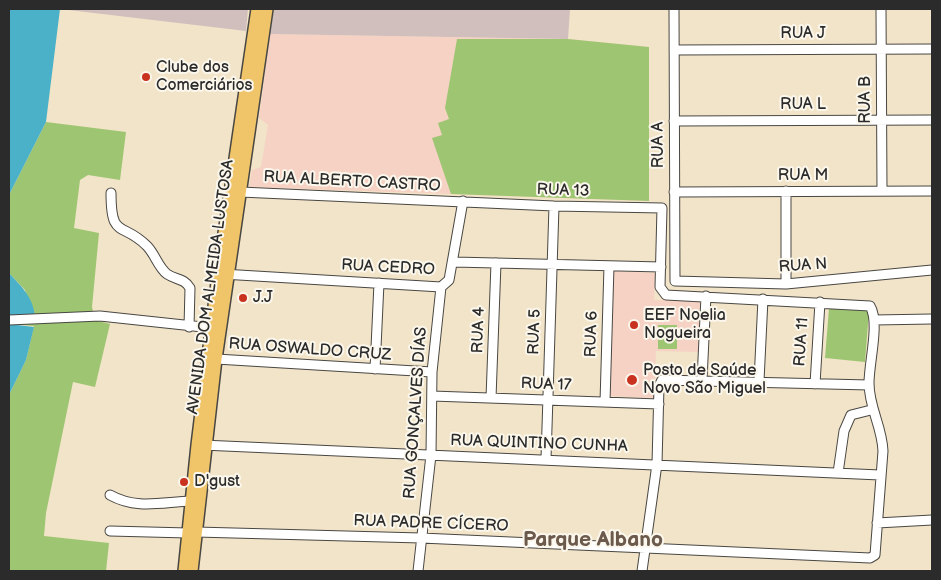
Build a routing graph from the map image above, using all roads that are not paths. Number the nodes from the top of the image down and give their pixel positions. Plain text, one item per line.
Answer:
1 (257, 9) edge
2 (267, 9) edge
3 (674, 9) edge
4 (881, 9) edge
5 (881, 49) junction
6 (932, 49) edge
7 (674, 50) junction
8 (674, 120) junction
9 (881, 120) junction
10 (932, 120) edge
11 (786, 191) junction
12 (882, 191) junction
13 (932, 191) edge
14 (240, 192) junction
15 (674, 192) junction
16 (111, 193) dead end
17 (463, 201) junction
18 (554, 206) junction
19 (454, 262) junction
20 (496, 263) junction
21 (553, 265) junction
22 (609, 266) junction
23 (661, 267) junction
24 (932, 270) edge
25 (223, 274) junction
26 (675, 281) joint
27 (379, 283) junction
28 (786, 284) junction
29 (441, 287) junction
30 (706, 296) junction
31 (763, 299) junction
32 (820, 302) junction
33 (932, 319) edge
34 (9, 320) edge
35 (874, 320) junction
36 (189, 327) junction
37 (212, 328) junction
38 (216, 359) junction
39 (375, 369) junction
40 (432, 372) junction
41 (702, 380) junction
42 (759, 381) junction
43 (814, 384) junction
44 (869, 384) junction
45 (432, 396) junction
46 (491, 398) junction
47 (548, 400) junction
48 (605, 402) junction
49 (659, 404) junction
50 (871, 410) junction
51 (201, 445) junction
52 (431, 455) junction
53 (546, 459) junction
54 (656, 464) junction
55 (838, 473) junction
56 (880, 475) junction
57 (110, 495) dead end
58 (191, 501) junction
59 (932, 520) edge
60 (877, 523) junction
61 (110, 531) dead end
62 (192, 533) junction
63 (421, 538) junction
64 (644, 549) junction
65 (184, 571) edge
66 (192, 571) edge
67 (418, 571) edge
68 (642, 571) edge

1 - 25 main road, AVENIDA DOM ALMEIDA LUSTOSA
2 - 14 main road, AVENIDA DOM ALMEIDA LUSTOSA
3 - 7 street, RUA A
4 - 5 street, RUA B
5 - 6 street, RUA J
5 - 7 street, RUA J
5 - 9 street, RUA B
7 - 8 street, RUA A
8 - 9 street, RUA L
8 - 15 street, RUA A
9 - 10 street, RUA L
9 - 12 street, RUA B
11 - 12 street, RUA M
11 - 15 street, RUA M
11 - 28 street
12 - 13 street, RUA M
14 - 17 street, RUA ALBERTO CASTRO
14 - 25 main road, AVENIDA DOM ALMEIDA LUSTOSA
15 - 26 street, RUA A
16 - 36 street
17 - 18 street, RUA 13
17 - 19 street
18 - 21 street, RUA 5
18 - 23 street, RUA 13
19 - 20 street, RUA CEDRO
19 - 29 street, RUA CEDRO
20 - 21 street, RUA CEDRO
20 - 46 street, RUA 4
21 - 22 street, RUA CEDRO
21 - 47 street, RUA 5
22 - 23 street, RUA CEDRO
22 - 48 street, RUA 6
23 - 30 street
24 - 28 street, RUA N
25 - 27 street, RUA CEDRO
25 - 37 main road, AVENIDA DOM ALMEIDA LUSTOSA
25 - 38 main road, AVENIDA DOM ALMEIDA LUSTOSA
26 - 28 street, RUA N
27 - 29 street, RUA CEDRO
27 - 39 street
29 - 40 street, RUA GONÇALVES DÍAS
30 - 31 street
30 - 41 street
31 - 32 street
31 - 42 street
32 - 35 street
32 - 43 street, RUA 11
33 - 35 street
34 - 36 street, RUA OSWALDO CRUZ
35 - 44 street
36 - 37 street, RUA OSWALDO CRUZ
37 - 51 main road, AVENIDA DOM ALMEIDA LUSTOSA
38 - 39 street, RUA OSWALDO CRUZ
38 - 51 main road, AVENIDA DOM ALMEIDA LUSTOSA
39 - 40 street, RUA OSWALDO CRUZ
40 - 45 street, RUA GONÇALVES DÍAS
41 - 42 street
41 - 49 street
42 - 43 street
43 - 44 street
44 - 50 street
45 - 46 street, RUA 17
45 - 52 street, RUA GONÇALVES DÍAS
46 - 47 street, RUA 17
47 - 48 street, RUA 17
47 - 53 street, RUA 5
48 - 49 street, RUA 17
49 - 54 street
50 - 55 street
50 - 56 street
51 - 52 street, RUA QUINTINO CUNHA
51 - 58 main road, AVENIDA DOM ALMEIDA LUSTOSA
51 - 62 main road, AVENIDA DOM ALMEIDA LUSTOSA
52 - 53 street, RUA QUINTINO CUNHA
52 - 63 street, RUA GONÇALVES DÍAS
53 - 54 street, RUA QUINTINO CUNHA
54 - 55 street, RUA QUINTINO CUNHA
54 - 64 street
55 - 56 street, RUA QUINTINO CUNHA
56 - 60 street
57 - 58 street
58 - 62 main road, AVENIDA DOM ALMEIDA LUSTOSA
59 - 60 street
60 - 64 street, RUA PADRE CÍCERO
61 - 62 street, RUA PADRE CÍCERO
62 - 63 street, RUA PADRE CÍCERO
62 - 65 main road, AVENIDA DOM ALMEIDA LUSTOSA
62 - 66 main road, AVENIDA DOM ALMEIDA LUSTOSA
63 - 64 street, RUA PADRE CÍCERO
63 - 67 street, RUA GONÇALVES DÍAS
64 - 68 street

